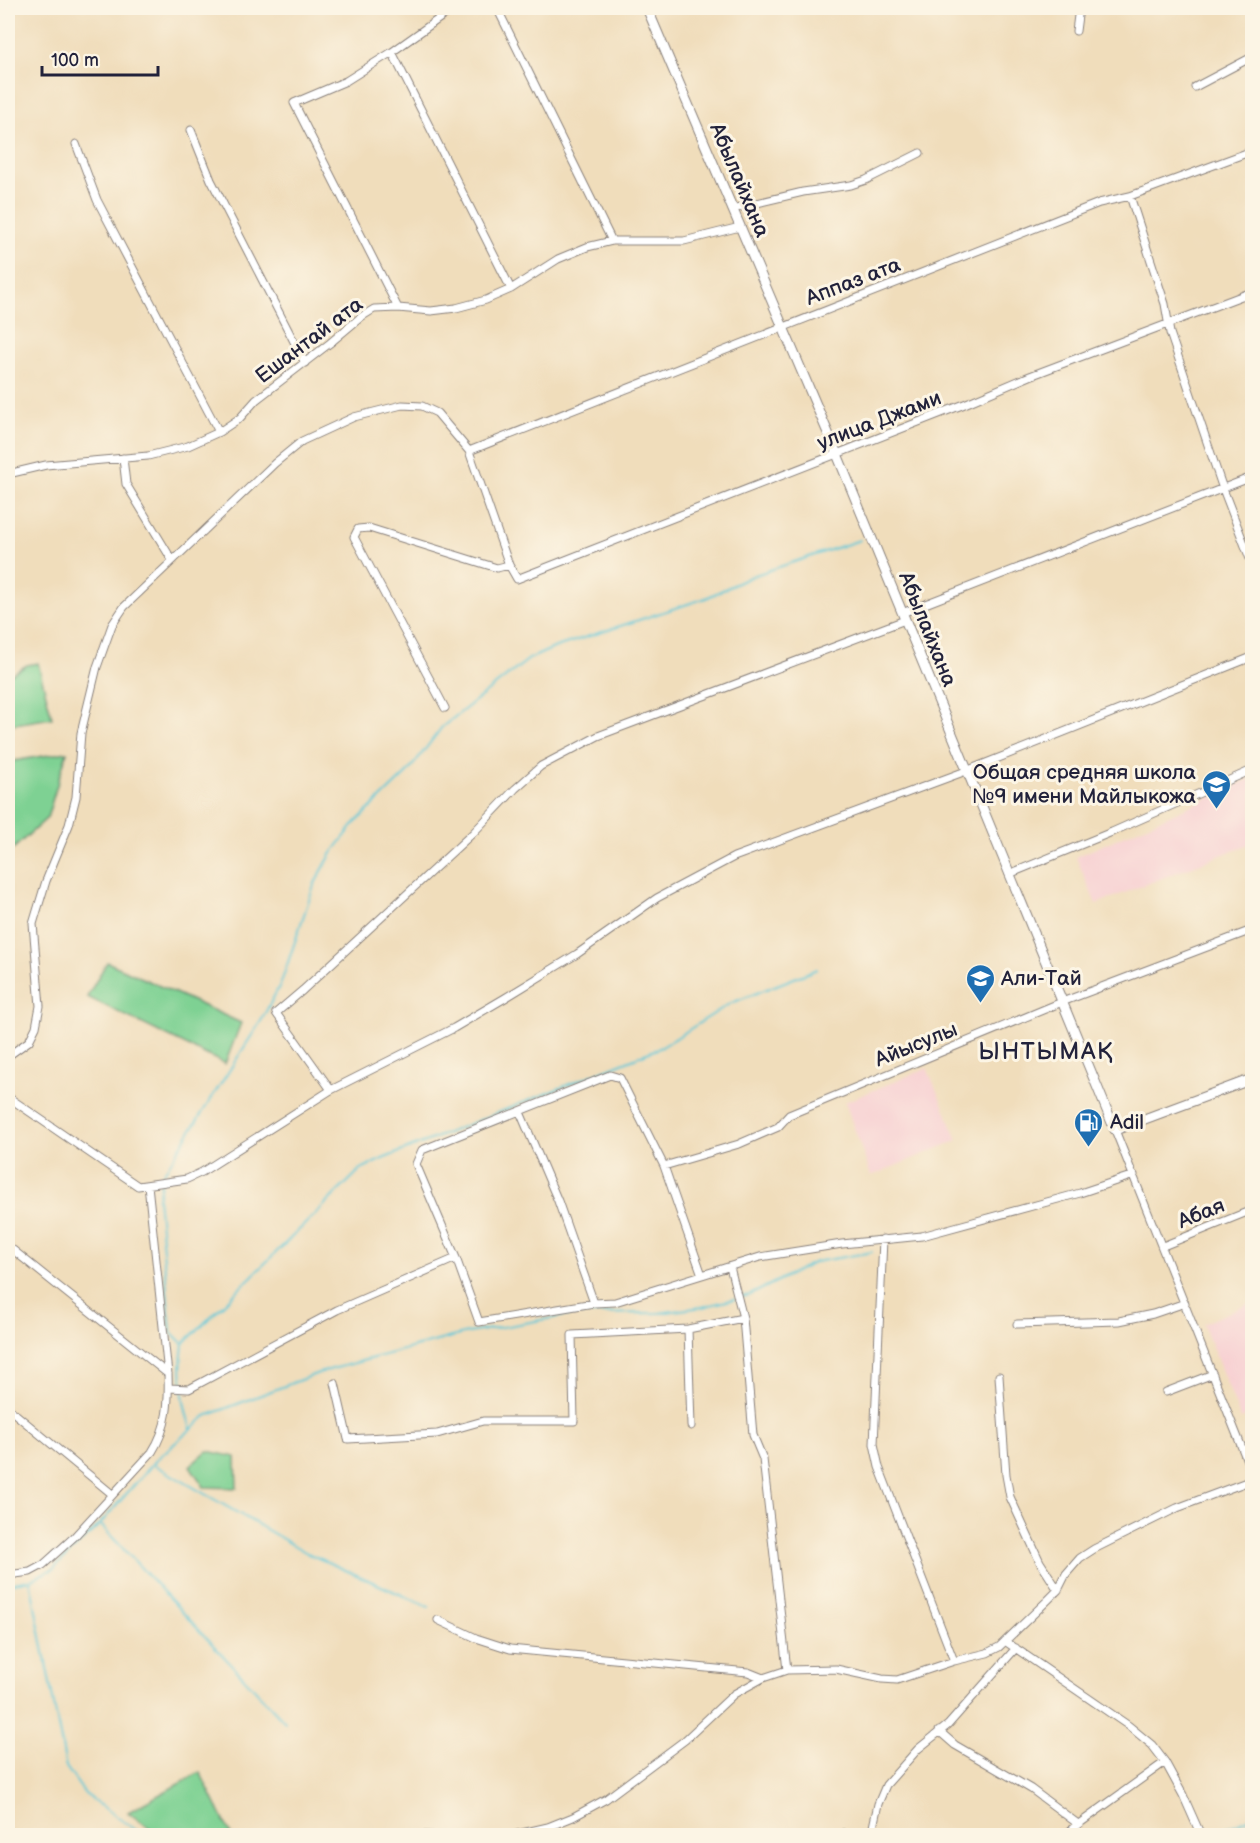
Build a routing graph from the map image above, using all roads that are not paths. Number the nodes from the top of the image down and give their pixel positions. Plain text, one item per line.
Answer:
1 (454, 8) edge
2 (497, 8) edge
3 (647, 8) edge
4 (1079, 8) edge
5 (1076, 31) dead end
6 (392, 52) junction
7 (1252, 57) edge
8 (1195, 87) dead end
9 (191, 130) dead end
10 (76, 144) dead end
11 (1252, 151) edge
12 (920, 153) dead end
13 (1130, 196) junction
14 (732, 209) junction
15 (740, 227) junction
16 (612, 241) junction
17 (511, 289) junction
18 (1252, 292) edge
19 (398, 308) junction
20 (1169, 325) junction
21 (782, 326) junction
22 (305, 363) junction
23 (219, 432) junction
24 (470, 451) junction
25 (837, 454) junction
26 (123, 458) junction
27 (8, 474) edge
28 (1252, 477) edge
29 (1223, 489) junction
30 (172, 561) junction
31 (1252, 564) edge
32 (509, 565) junction
33 (904, 616) junction
34 (1252, 657) edge
35 (445, 708) dead end
36 (1252, 770) edge
37 (966, 771) junction
38 (1009, 874) junction
39 (1252, 930) edge
40 (1062, 1002) junction
41 (8, 1056) edge
42 (1252, 1078) edge
43 (331, 1090) junction
44 (8, 1097) edge
45 (520, 1113) junction
46 (1115, 1130) junction
47 (664, 1166) junction
48 (1134, 1175) junction
49 (148, 1185) junction
50 (1252, 1210) edge
51 (883, 1239) junction
52 (8, 1245) edge
53 (1163, 1246) junction
54 (456, 1258) junction
55 (730, 1267) junction
56 (702, 1275) junction
57 (594, 1303) junction
58 (1185, 1303) junction
59 (743, 1318) junction
60 (1017, 1324) dead end
61 (688, 1329) junction
62 (168, 1374) junction
63 (1213, 1374) junction
64 (999, 1376) dead end
65 (336, 1383) dead end
66 (169, 1388) junction
67 (1166, 1392) dead end
68 (8, 1408) edge
69 (691, 1426) dead end
70 (1252, 1473) edge
71 (1252, 1480) edge
72 (112, 1494) junction
73 (8, 1575) edge
74 (1058, 1590) junction
75 (438, 1620) dead end
76 (1005, 1641) junction
77 (1016, 1648) junction
78 (954, 1661) junction
79 (787, 1670) junction
80 (763, 1678) junction
81 (939, 1731) junction
82 (1165, 1762) junction
83 (1078, 1824) junction
84 (1199, 1831) dead end
85 (368, 1836) edge
86 (452, 1836) edge
87 (509, 1836) edge
88 (871, 1836) edge
89 (1062, 1836) edge

1 - 6 street
2 - 16 street
3 - 14 main road, Абылайхана
4 - 5 street
6 - 17 street
6 - 19 street
7 - 8 street
9 - 22 street
10 - 23 street
11 - 13 street, Аппаз ата
12 - 14 street
13 - 20 street
13 - 21 street, Аппаз ата
14 - 15 main road, Абылайхана
15 - 16 street, Ешантай ата
15 - 21 main road, Абылайхана
16 - 17 street, Ешантай ата
17 - 19 street, Ешантай ата
18 - 20 street, улица Джами
19 - 22 street, Ешантай ата
20 - 25 street, улица Джами
20 - 29 street
21 - 24 street, Аппаз ата
21 - 25 main road, Абылайхана
22 - 23 street, Ешантай ата
23 - 26 street, Ешантай ата
24 - 30 street
24 - 32 street
25 - 32 street, улица Джами
25 - 33 main road, Абылайхана
26 - 27 street, Ешантай ата
26 - 30 street
28 - 29 street
29 - 31 street
29 - 33 street
30 - 41 street
32 - 35 street
33 - 37 main road, Абылайхана
33 - 43 street
34 - 37 street
36 - 38 street
37 - 38 main road, Абылайхана
37 - 43 street
38 - 40 main road, Абылайхана
39 - 40 street, Айысулы
40 - 46 main road, Абылайхана
40 - 47 street, Айысулы
42 - 46 main road
43 - 49 street
44 - 49 street
45 - 47 street
45 - 54 street
45 - 57 street
46 - 48 street
47 - 56 street
48 - 51 street
48 - 53 street
49 - 62 street
50 - 53 street, Абая
51 - 55 street
51 - 78 street
52 - 62 street
53 - 58 street
54 - 57 street
54 - 66 street
55 - 56 street
55 - 59 street
56 - 57 street
58 - 60 street
58 - 63 street
59 - 61 street
59 - 79 street
61 - 65 street
61 - 69 street
62 - 66 street
63 - 67 street
63 - 70 street
64 - 74 street
66 - 72 street
68 - 72 street
71 - 74 street
72 - 73 street
74 - 76 street
75 - 80 street
76 - 77 street
76 - 78 street
77 - 81 street
77 - 82 street
78 - 79 street
79 - 80 street
80 - 87 street
81 - 83 street
81 - 88 street
82 - 83 street
82 - 84 street
83 - 89 street
85 - 86 street

